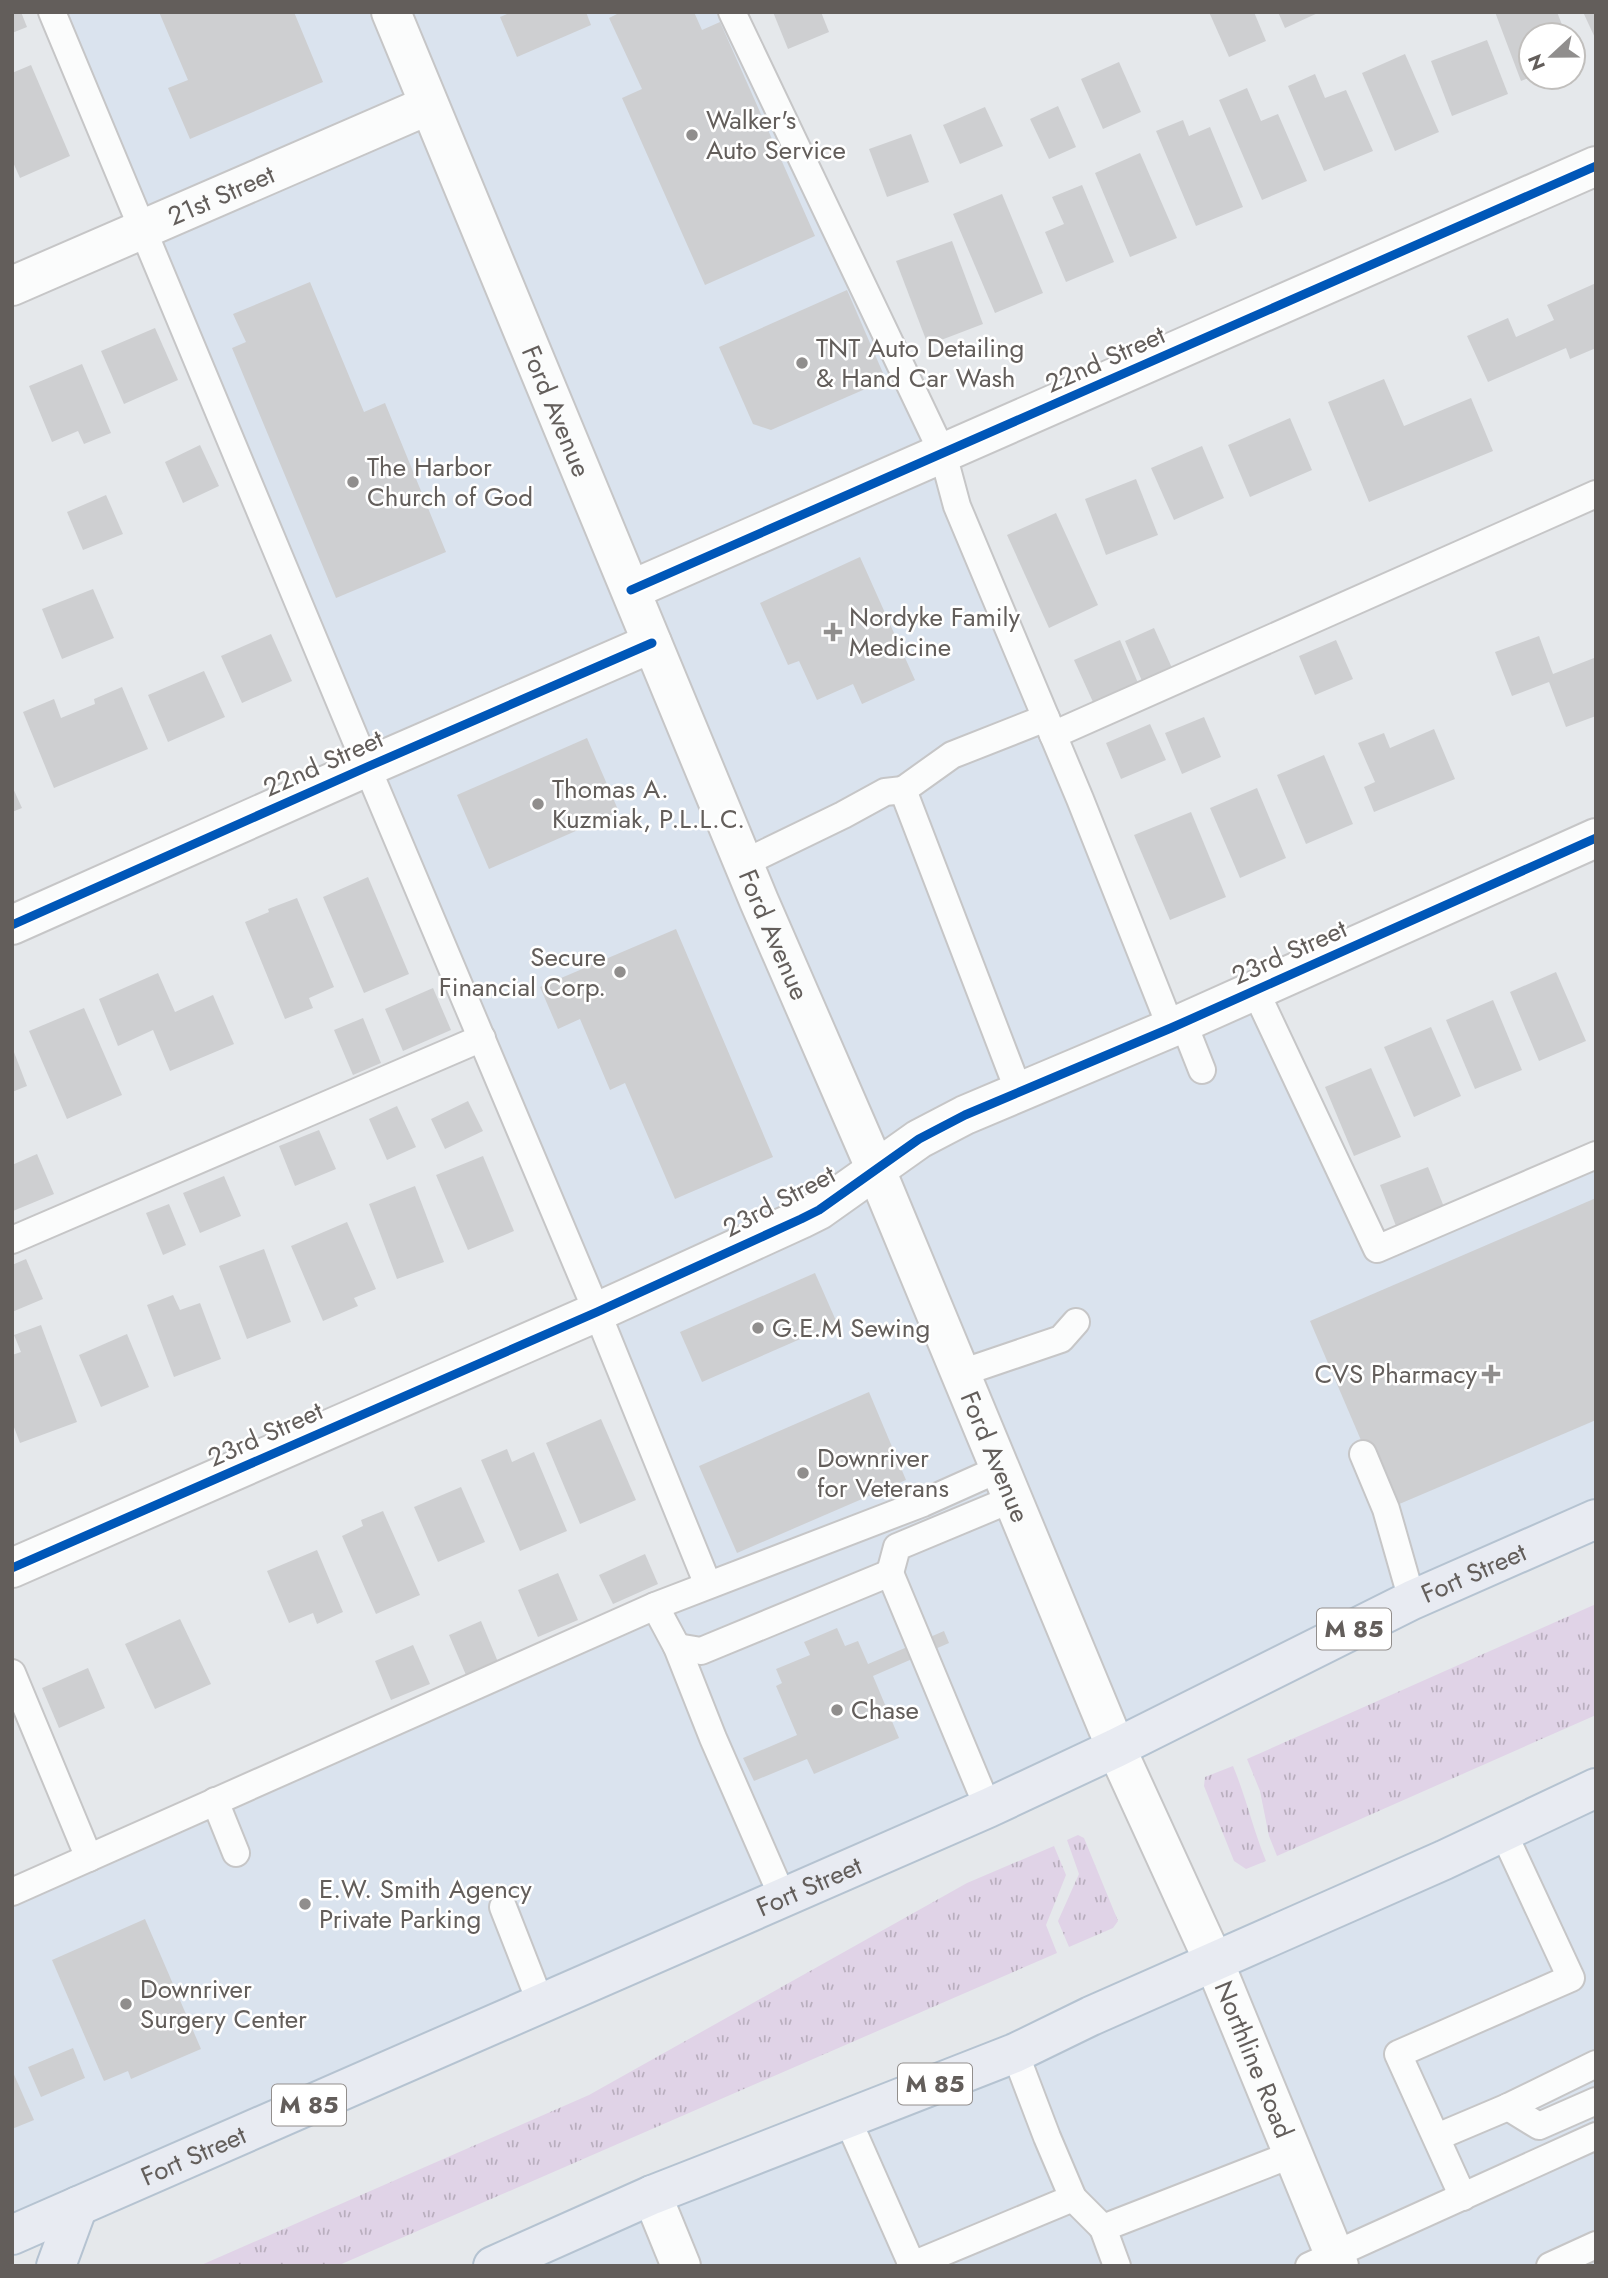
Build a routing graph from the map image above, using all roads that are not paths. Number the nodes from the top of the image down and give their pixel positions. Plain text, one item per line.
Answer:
1 (52, 12) edge
2 (391, 12) edge
3 (732, 12) edge
4 (429, 105) junction
5 (1596, 166) edge
6 (143, 229) junction
7 (12, 286) edge
8 (943, 454) junction
9 (1596, 494) edge
10 (631, 590) junction
11 (652, 643) junction
12 (1050, 727) junction
13 (367, 767) junction
14 (903, 790) junction
15 (1596, 838) edge
16 (744, 863) junction
17 (12, 925) edge
18 (1255, 990) junction
19 (1177, 1025) junction
20 (482, 1038) junction
21 (1202, 1070) dead end
22 (1019, 1092) junction
23 (1596, 1155) edge
24 (876, 1170) junction
25 (12, 1240) edge
26 (597, 1312) junction
27 (1076, 1322) dead end
28 (961, 1373) junction
29 (1363, 1454) dead end
30 (1005, 1484) junction
31 (1596, 1520) edge
32 (12, 1568) edge
33 (890, 1573) junction
34 (708, 1585) junction
35 (1412, 1600) junction
36 (654, 1606) junction
37 (677, 1647) junction
38 (12, 1673) edge
39 (1116, 1748) junction
40 (1596, 1788) edge
41 (215, 1801) junction
42 (988, 1808) junction
43 (1503, 1832) junction
44 (236, 1853) dead end
45 (1165, 1855) joint
46 (89, 1858) junction
47 (12, 1892) edge
48 (783, 1898) junction
49 (503, 1907) dead end
50 (1214, 1962) junction
51 (541, 2004) junction
52 (1015, 2053) junction
53 (1596, 2064) edge
54 (1596, 2101) edge
55 (1508, 2107) junction
56 (847, 2118) junction
57 (1437, 2137) junction
58 (1595, 2139) edge
59 (1293, 2154) junction
60 (652, 2195) junction
61 (1463, 2197) junction
62 (1073, 2198) junction
63 (78, 2207) junction
64 (1103, 2228) junction
65 (12, 2235) edge
66 (1596, 2245) edge
67 (1328, 2262) edge
68 (911, 2265) edge
69 (57, 2266) edge
70 (493, 2266) edge
71 (681, 2266) edge
72 (1117, 2266) edge
73 (1550, 2266) edge

1 - 6 lane
2 - 4 street, Ford Avenue
3 - 8 lane
4 - 6 street, 21st Street
4 - 10 street, Ford Avenue
5 - 8 street, 22nd Street
6 - 7 street, 21st Street
6 - 13 lane
8 - 10 street, 22nd Street
8 - 12 lane
9 - 12 lane
10 - 11 street, Ford Avenue
11 - 13 street, 22nd Street
11 - 16 street, Ford Avenue
12 - 14 lane
12 - 19 lane
13 - 17 street, 22nd Street
13 - 20 lane
14 - 16 lane
14 - 22 lane
15 - 18 street, 23rd Street
16 - 24 street, Ford Avenue
18 - 19 street, 23rd Street
18 - 23 lane
19 - 21 lane
19 - 22 street, 23rd Street
20 - 25 lane
20 - 26 lane
22 - 24 street, 23rd Street
24 - 26 street, 23rd Street
24 - 28 street, Ford Avenue
26 - 32 street, 23rd Street
26 - 34 lane
27 - 28 lane
28 - 30 street, Ford Avenue
29 - 35 lane
30 - 33 lane
30 - 34 lane
30 - 39 street, Ford Avenue
31 - 35 main road, Fort Street / M 85
33 - 37 lane
33 - 42 lane
34 - 36 lane
35 - 39 main road, Fort Street / M 85
36 - 37 lane
36 - 41 lane
37 - 48 lane
38 - 46 lane
39 - 42 main road, Fort Street / M 85
39 - 45 street, Ford Avenue
40 - 43 main road, M 85
41 - 44 lane
41 - 46 lane
42 - 48 main road, Fort Street / M 85
43 - 50 main road, M 85
43 - 57 lane
45 - 50 street, Northline Road
46 - 47 lane
48 - 51 main road, Fort Street / M 85
49 - 51 lane
50 - 52 main road, M 85
50 - 59 street, Northline Road
51 - 63 main road, Fort Street / M 85
52 - 56 main road, M 85
52 - 62 lane
53 - 55 lane
54 - 55 lane
55 - 57 lane
56 - 60 main road, M 85
56 - 68 lane
57 - 61 lane
58 - 61 lane
59 - 64 lane
59 - 67 street, Northline Road
60 - 70 main road, M 85
60 - 71 street
61 - 67 lane
62 - 64 lane
62 - 68 lane
63 - 65 main road, Fort Street / M 85
63 - 69 main road
64 - 72 lane
66 - 73 lane

